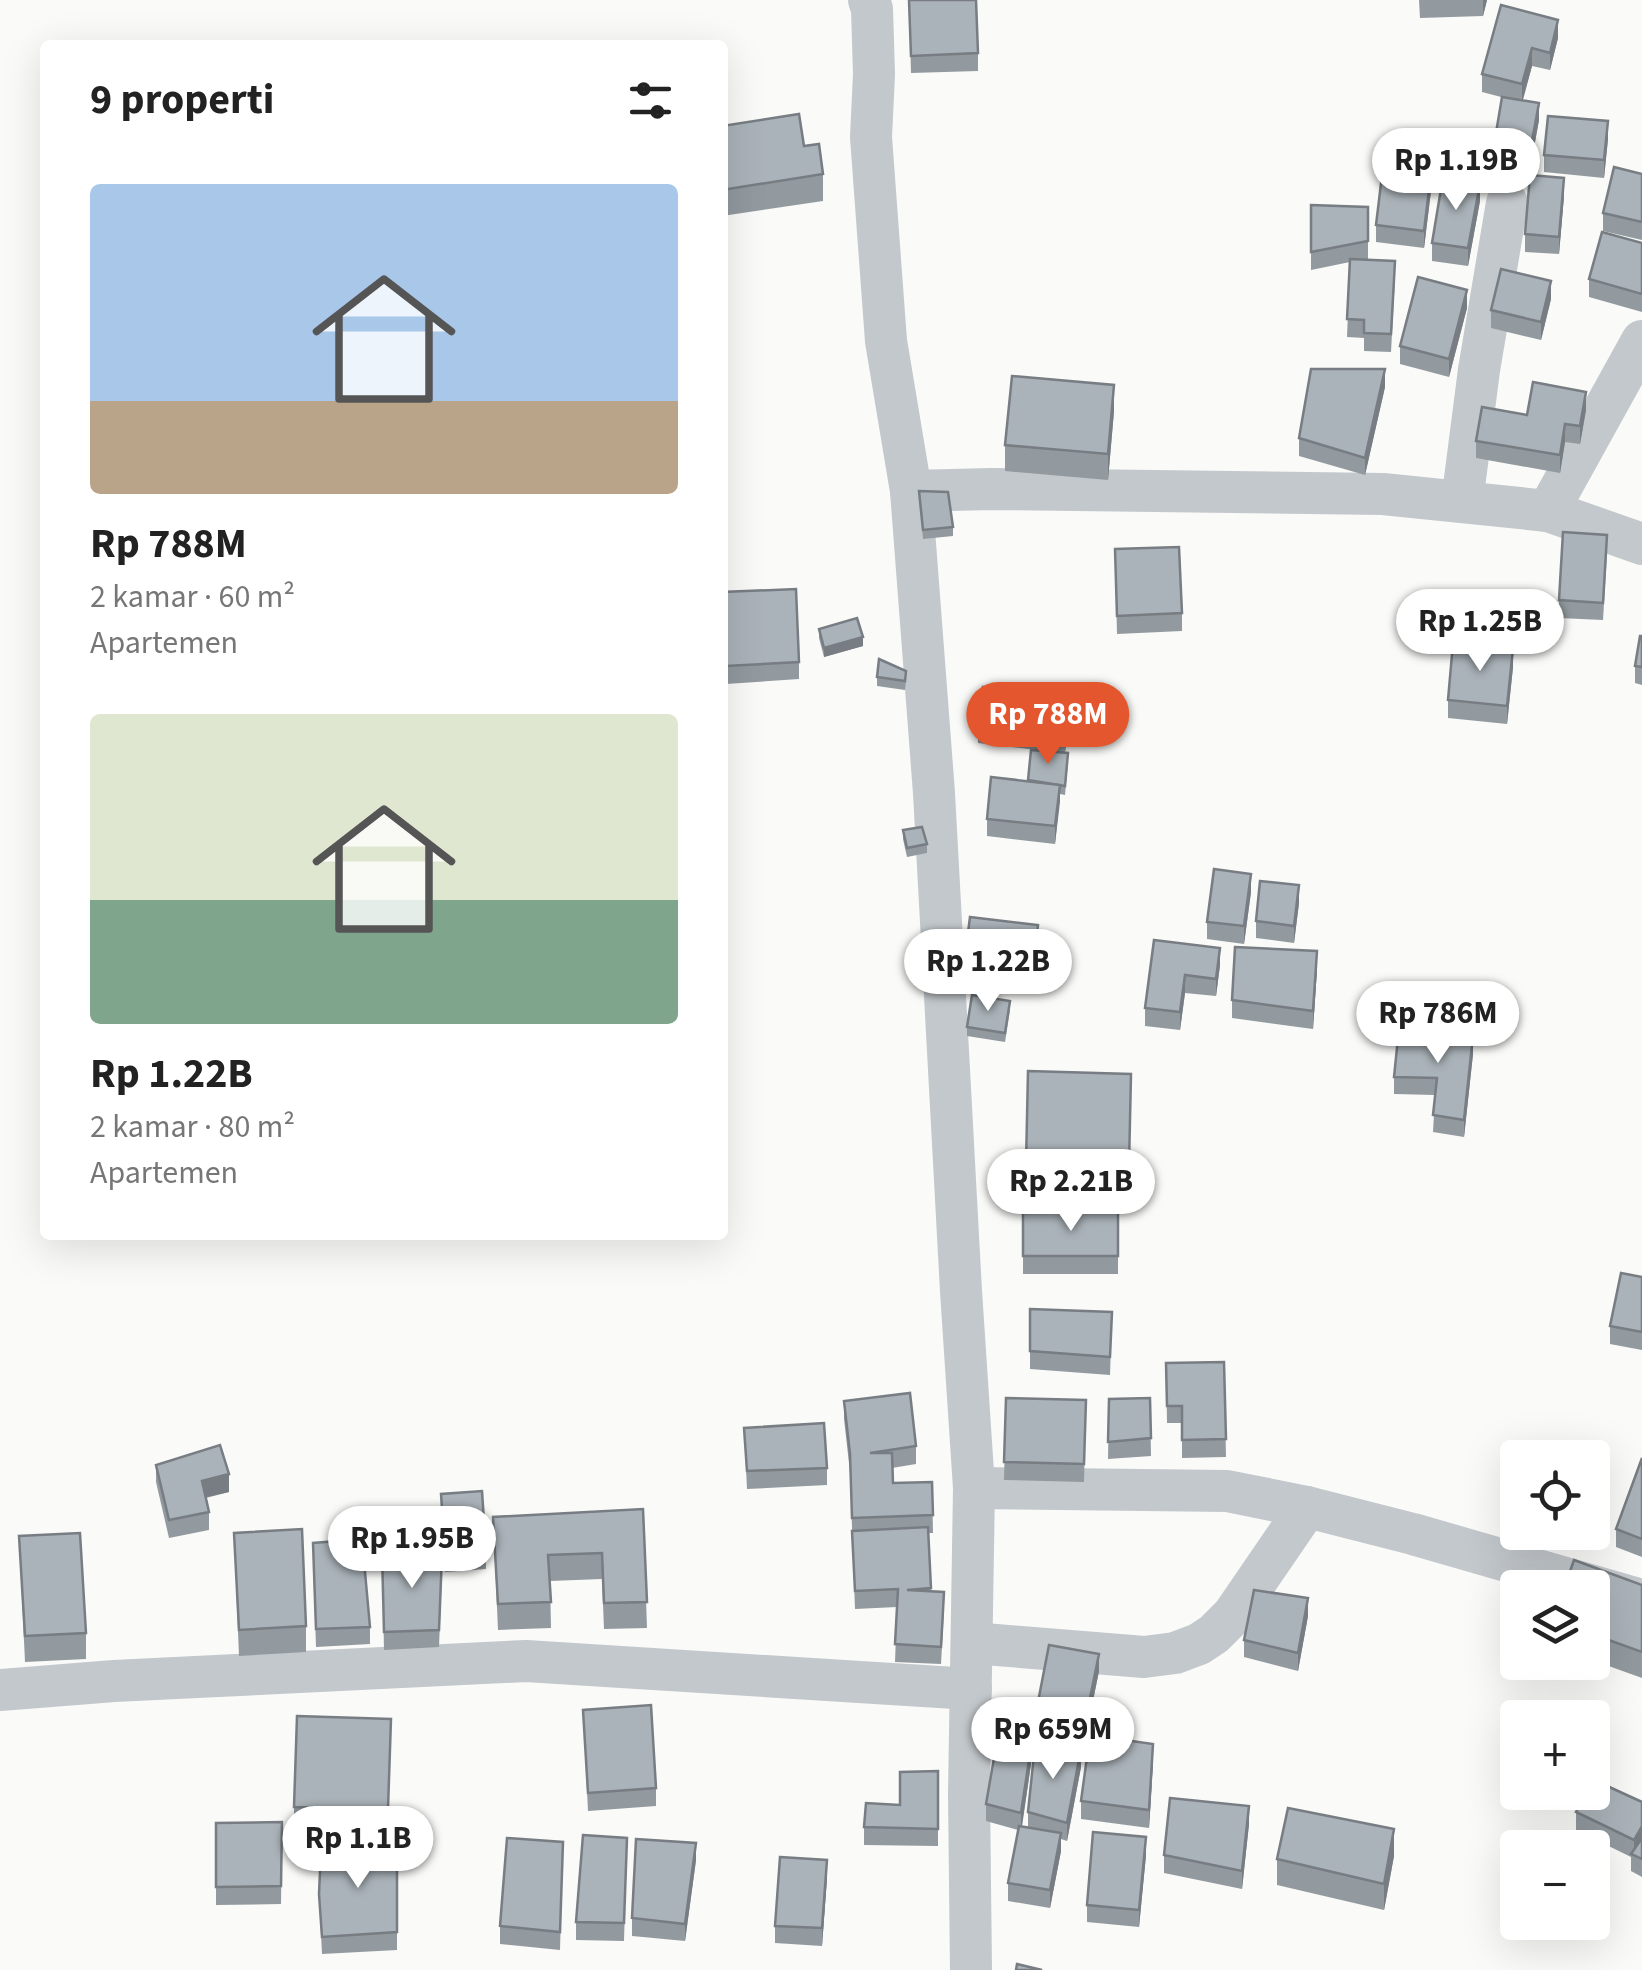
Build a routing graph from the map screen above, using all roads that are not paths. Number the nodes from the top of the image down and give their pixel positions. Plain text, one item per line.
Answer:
1 (870, 0) edge
2 (1507, 203) dead end
3 (1642, 341) edge
4 (910, 491) junction
5 (1462, 502) junction
6 (1548, 512) junction
7 (1642, 544) edge
8 (974, 1488) junction
9 (1307, 1507) junction
10 (1642, 1600) edge
11 (972, 1642) junction
12 (971, 1689) junction
13 (0, 1690) edge
14 (971, 1970) edge

1 - 4 street
2 - 5 street
3 - 6 street
4 - 5 street
4 - 8 street
5 - 6 street
6 - 7 street
8 - 9 street
8 - 11 street
9 - 10 street
9 - 11 street
11 - 12 street
12 - 13 street
12 - 14 street

